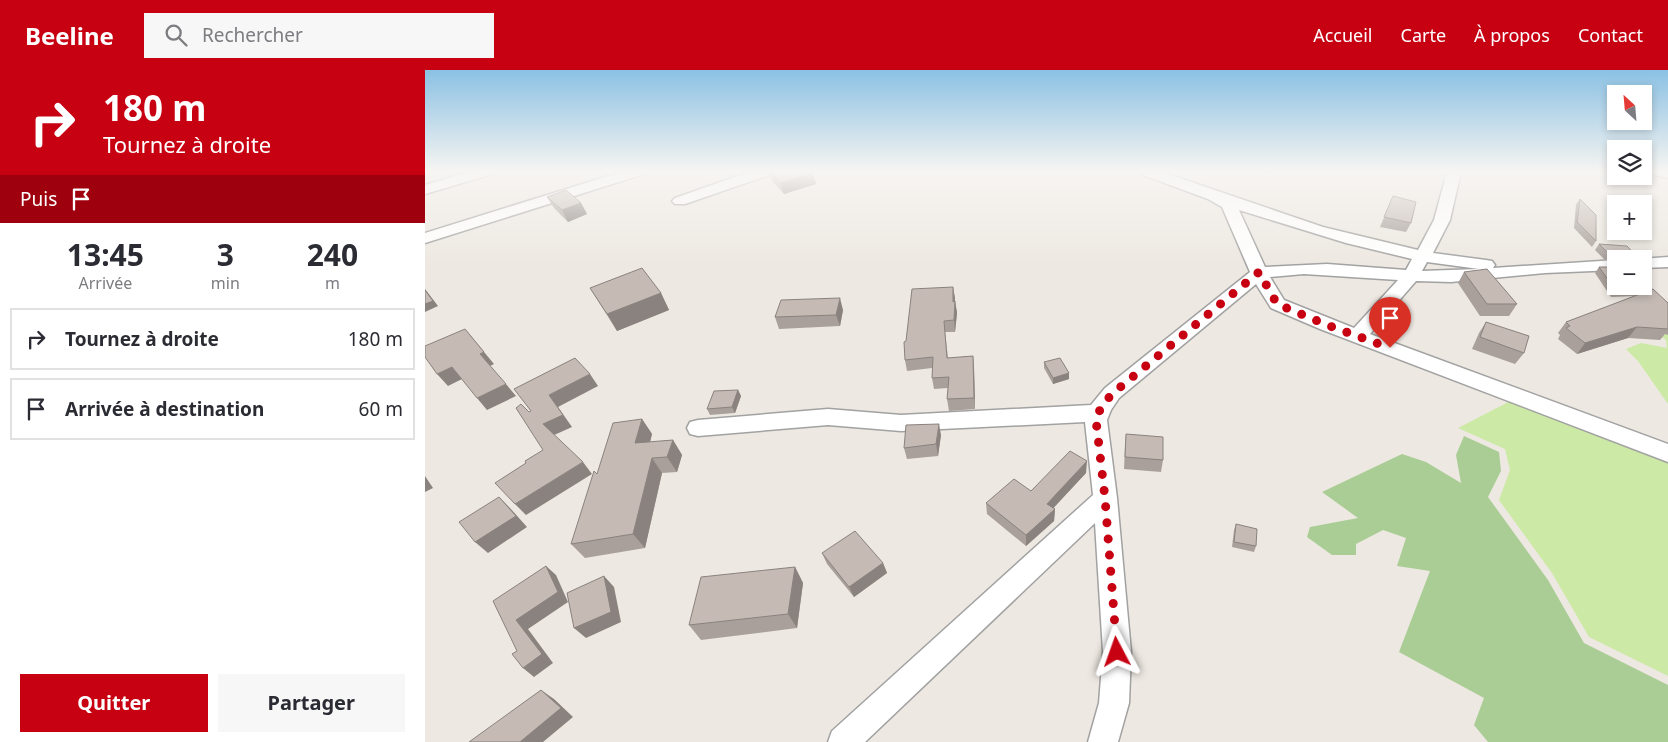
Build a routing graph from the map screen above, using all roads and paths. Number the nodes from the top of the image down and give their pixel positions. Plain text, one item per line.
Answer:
1 (536, 203) edge
2 (1228, 203) edge
3 (1234, 203) edge
4 (1446, 203) edge
5 (425, 238) edge
6 (1422, 256) junction
7 (1668, 262) edge
8 (1652, 263) edge
9 (1607, 265) edge
10 (1521, 270) junction
11 (1259, 272) junction
12 (1410, 276) junction
13 (1358, 336) junction
14 (1099, 413) junction
15 (698, 428) dead end
16 (1668, 453) edge
17 (1105, 498) junction
18 (843, 742) edge
19 (1103, 742) edge

1 - 5 street
2 - 11 street
3 - 6 street
4 - 6 street
6 - 10 street
6 - 12 street
7 - 8 street
9 - 10 street
10 - 12 street
11 - 12 street
11 - 13 street
11 - 14 street
12 - 13 street
13 - 16 street
14 - 15 street
14 - 17 street
17 - 18 street
17 - 19 street

